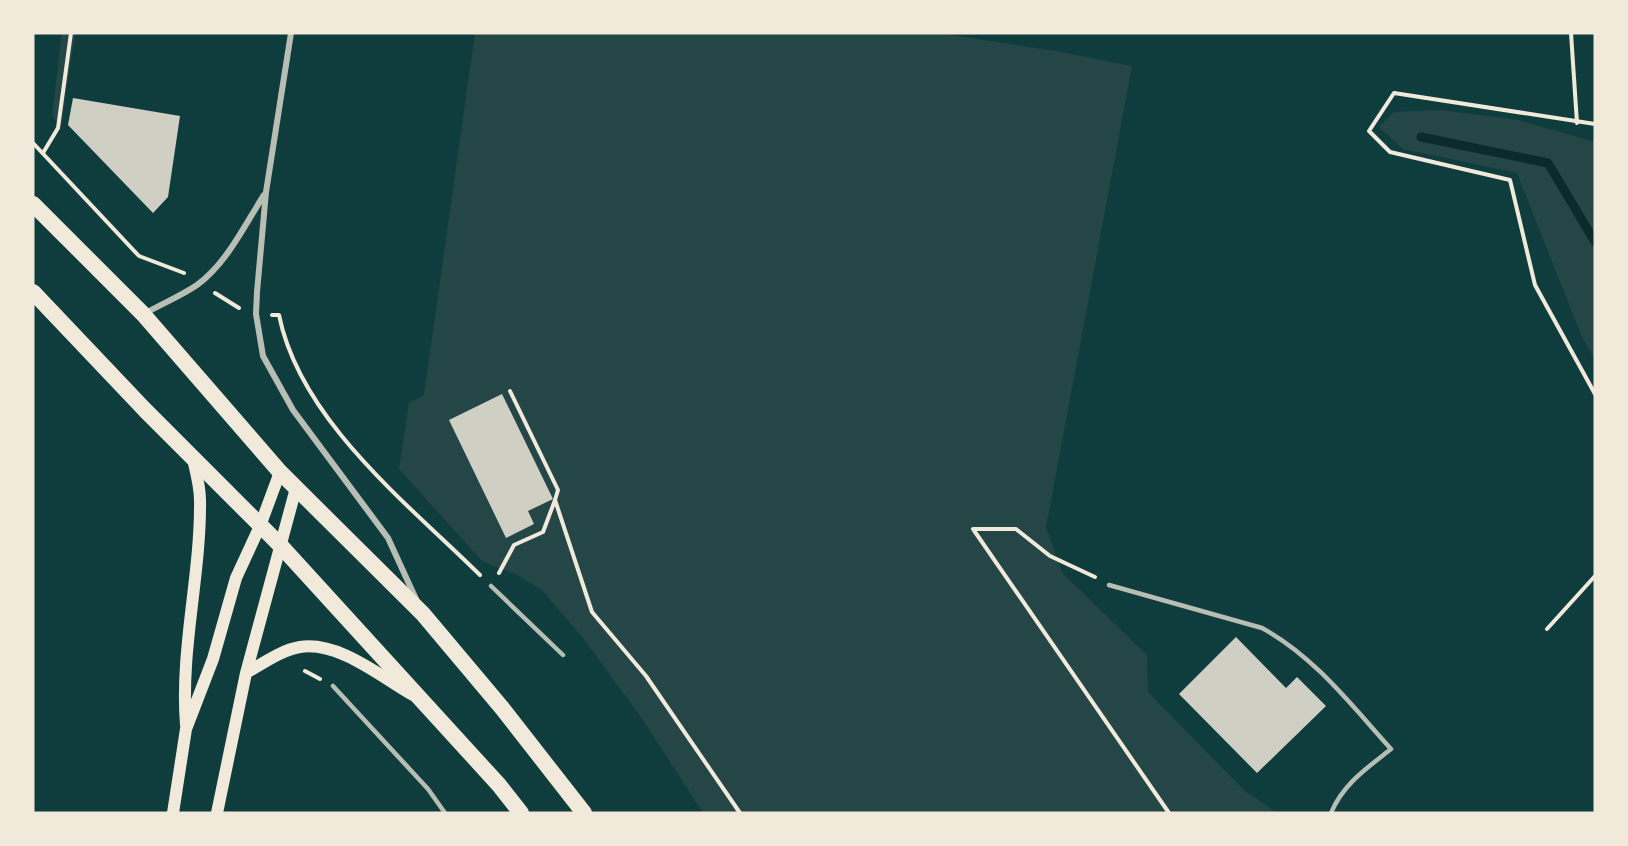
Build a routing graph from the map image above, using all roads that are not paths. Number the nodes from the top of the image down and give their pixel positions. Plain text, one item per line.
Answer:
1 (291, 33) edge
2 (266, 192) junction
3 (33, 204) edge
4 (33, 292) edge
5 (143, 314) junction
6 (193, 458) junction
7 (280, 472) junction
8 (296, 488) junction
9 (260, 526) junction
10 (280, 545) junction
11 (1109, 585) road end
12 (491, 586) road end
13 (423, 614) junction
14 (563, 654) dead end
15 (246, 673) junction
16 (333, 686) dead end
17 (422, 700) junction
18 (186, 729) junction
19 (173, 813) edge
20 (217, 813) edge
21 (445, 813) edge
22 (521, 813) edge
23 (584, 813) edge
24 (1331, 813) edge

1 - 2 street
2 - 5 street
2 - 13 street
3 - 5 highway
4 - 6 highway
5 - 7 highway
6 - 9 highway
6 - 18 main road
7 - 8 highway
7 - 9 main road
8 - 10 main road
8 - 13 highway
9 - 10 highway
9 - 18 main road
10 - 15 main road
10 - 17 highway
11 - 24 lane
12 - 14 lane
13 - 23 highway
15 - 17 main road
15 - 20 main road
16 - 21 lane
17 - 22 highway
18 - 19 main road

